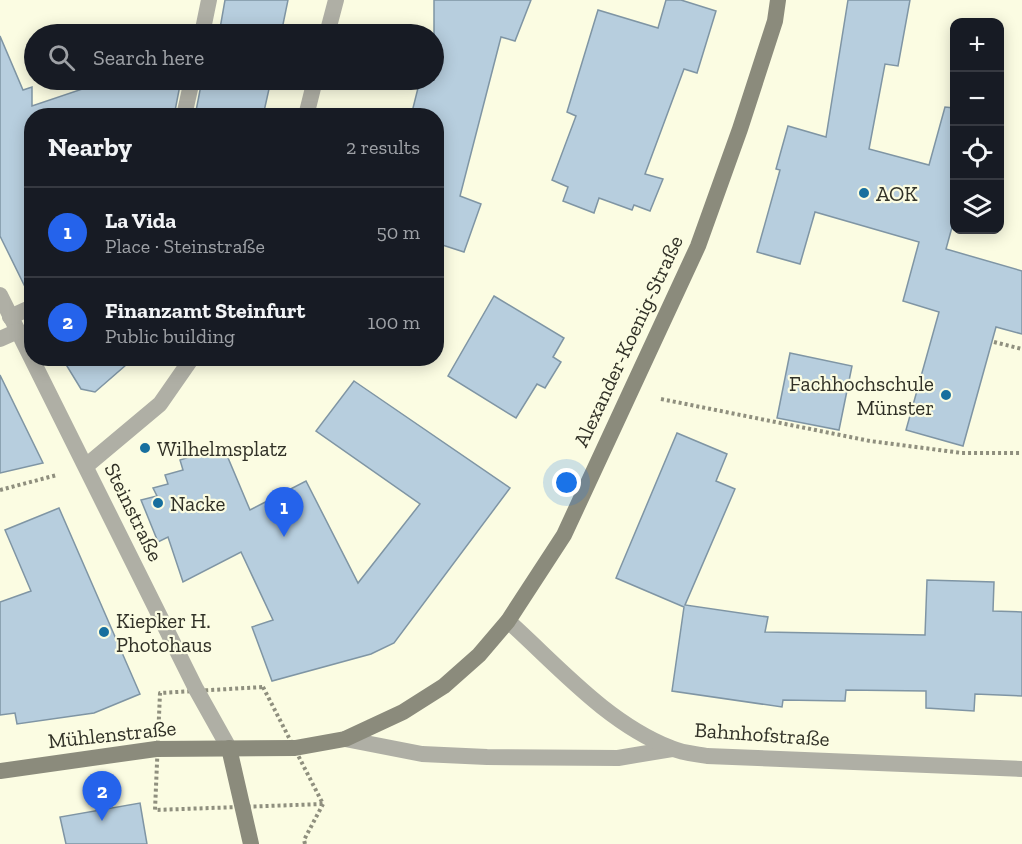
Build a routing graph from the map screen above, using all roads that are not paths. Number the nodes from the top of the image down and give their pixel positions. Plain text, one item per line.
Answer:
1 (209, 0) edge
2 (336, 0) edge
3 (778, 0) edge
4 (204, 24) edge
5 (330, 24) edge
6 (190, 90) edge
7 (312, 90) edge
8 (186, 108) edge
9 (308, 108) edge
10 (0, 295) edge
11 (24, 315) edge
12 (14, 324) junction
13 (0, 339) edge
14 (24, 344) edge
15 (35, 366) edge
16 (186, 366) edge
17 (86, 466) junction
18 (508, 621) junction
19 (345, 739) junction
20 (229, 748) junction
21 (672, 749) junction
22 (1022, 769) edge
23 (0, 771) edge
24 (251, 844) edge

1 - 4 street
2 - 5 street
3 - 18 main road, Alexander-Koenig-Straße
6 - 8 street
7 - 9 street
10 - 12 street, Steinstraße
11 - 12 street
12 - 13 street
12 - 14 street, Steinstraße
15 - 17 street, Steinstraße
16 - 17 street
17 - 20 street, Steinstraße
18 - 19 main road, Alexander-Koenig-Straße
18 - 21 street, Bahnhofstraße
19 - 20 main road, Alexander-Koenig-Straße
19 - 21 street
20 - 23 main road, Mühlenstraße
20 - 24 main road
21 - 22 street, Bahnhofstraße

